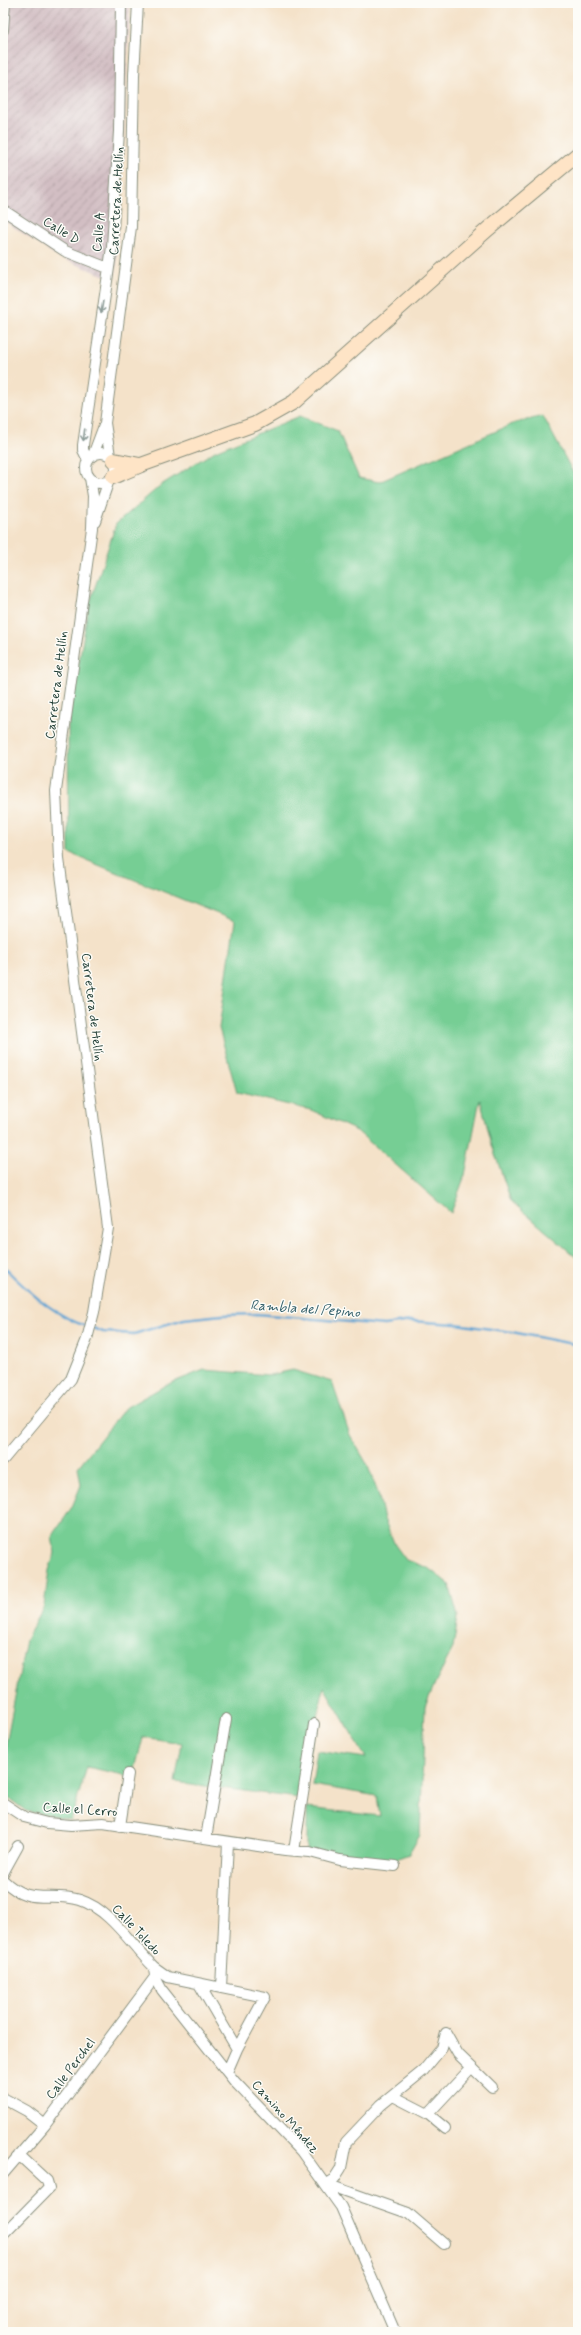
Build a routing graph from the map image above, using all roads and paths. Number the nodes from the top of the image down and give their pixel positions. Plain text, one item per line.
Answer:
1 (5, 3) edge
2 (121, 3) edge
3 (138, 3) edge
4 (3, 30) edge
5 (578, 154) edge
6 (3, 210) edge
7 (108, 268) junction
8 (105, 423) junction
9 (91, 457) junction
10 (112, 458) junction
11 (141, 465) junction
12 (90, 478) junction
13 (111, 479) junction
14 (92, 528) junction
15 (3, 1460) edge
16 (226, 1719) dead end
17 (314, 1724) dead end
18 (128, 1774) dead end
19 (3, 1803) edge
20 (120, 1826) junction
21 (206, 1838) junction
22 (228, 1842) junction
23 (18, 1846) dead end
24 (294, 1851) junction
25 (395, 1866) dead end
26 (3, 1873) edge
27 (3, 1880) edge
28 (154, 1972) junction
29 (199, 1984) junction
30 (221, 1988) junction
31 (236, 2049) junction
32 (471, 2068) junction
33 (227, 2072) junction
34 (492, 2087) dead end
35 (393, 2096) junction
36 (3, 2098) edge
37 (428, 2114) junction
38 (45, 2125) junction
39 (446, 2128) dead end
40 (19, 2155) junction
41 (3, 2174) edge
42 (3, 2235) edge
43 (444, 2244) dead end
44 (395, 2332) edge

1 - 4 street
2 - 7 street, Calle A
3 - 8 street, Carretera de Hellín
5 - 11 street
6 - 7 street, Calle D
7 -> 9 street, Calle A
8 - 9 street, Carretera de Hellín
8 - 10 street, Carretera de Hellín
9 - 10 street
9 - 12 street, Carretera de Hellín
10 - 11 street
10 - 13 street, Carretera de Hellín
11 - 13 street
12 - 13 street
12 - 14 street, Carretera de Hellín
13 - 14 street, Carretera de Hellín
14 - 15 street, Carretera de Hellín
16 - 21 street
17 - 24 street
18 - 20 street
19 - 20 street, Calle el Cerro
20 - 21 street, Calle el Cerro
21 - 22 street, Calle el Cerro
22 - 24 street, Calle el Cerro
22 - 30 street
23 - 26 street
24 - 25 street, Calle el Cerro
27 - 28 street, Calle Toledo
28 - 29 street
28 - 33 street, Camino Méndez
28 - 38 street, Calle Perchel
29 - 30 street
29 - 31 street
30 - 31 street
31 - 33 street
32 - 34 street
32 - 35 street
32 - 37 street
33 - 44 street, Camino Méndez
35 - 37 street
35 - 43 street
36 - 38 street
37 - 39 street
38 - 40 street, Calle Perchel
40 - 41 street, Calle Perchel
40 - 42 street

